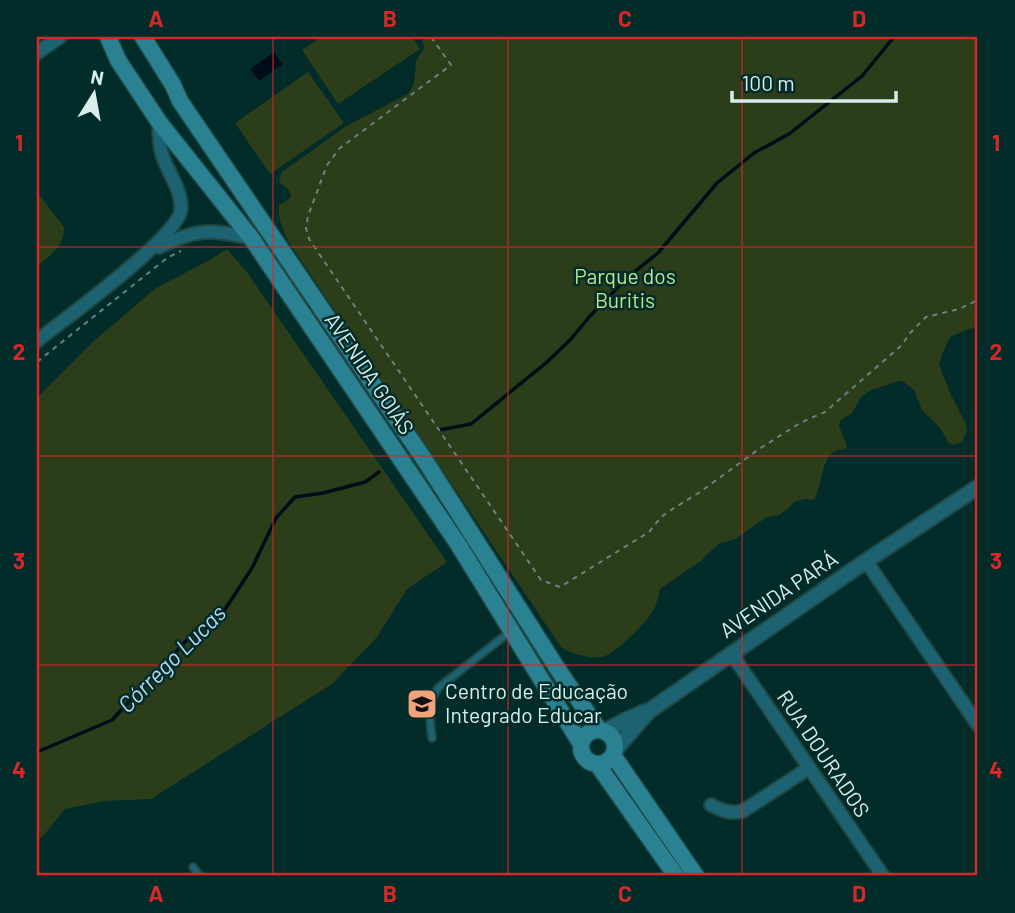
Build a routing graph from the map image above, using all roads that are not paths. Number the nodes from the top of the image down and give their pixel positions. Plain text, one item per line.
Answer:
1 (60, 37) edge
2 (108, 37) edge
3 (147, 38) edge
4 (37, 52) edge
5 (180, 101) junction
6 (156, 118) junction
7 (252, 239) junction
8 (149, 252) junction
9 (37, 341) edge
10 (978, 488) edge
11 (866, 561) junction
12 (512, 630) junction
13 (731, 653) junction
14 (649, 710) junction
15 (978, 725) edge
16 (602, 730) junction
17 (432, 738) dead end
18 (581, 744) junction
19 (614, 752) junction
20 (597, 764) junction
21 (809, 768) junction
22 (711, 805) dead end
23 (193, 867) dead end
24 (200, 876) edge
25 (676, 876) edge
26 (696, 876) edge
27 (883, 876) edge

1 - 4 street
2 - 6 main road, AVENIDA GOIÁS
3 - 5 main road, AVENIDA GOIÁS
5 - 6 main road
5 - 16 main road, AVENIDA GOIÁS
6 - 7 main road, AVENIDA GOIÁS
6 - 8 street
7 - 8 street
7 - 12 main road, AVENIDA GOIÁS
8 - 9 street
10 - 11 street, AVENIDA PARÁ
11 - 13 street, AVENIDA PARÁ
11 - 15 street
12 - 17 lane
12 - 18 main road, AVENIDA GOIÁS
13 - 14 street, AVENIDA PARÁ
13 - 21 street, RUA DOURADOS
14 - 16 street
14 - 19 street, AVENIDA PARÁ
16 - 18 main road
16 - 19 main road
18 - 20 main road
19 - 20 main road
19 - 26 main road
20 - 25 main road
21 - 22 street
21 - 27 street, RUA DOURADOS
23 - 24 lane

